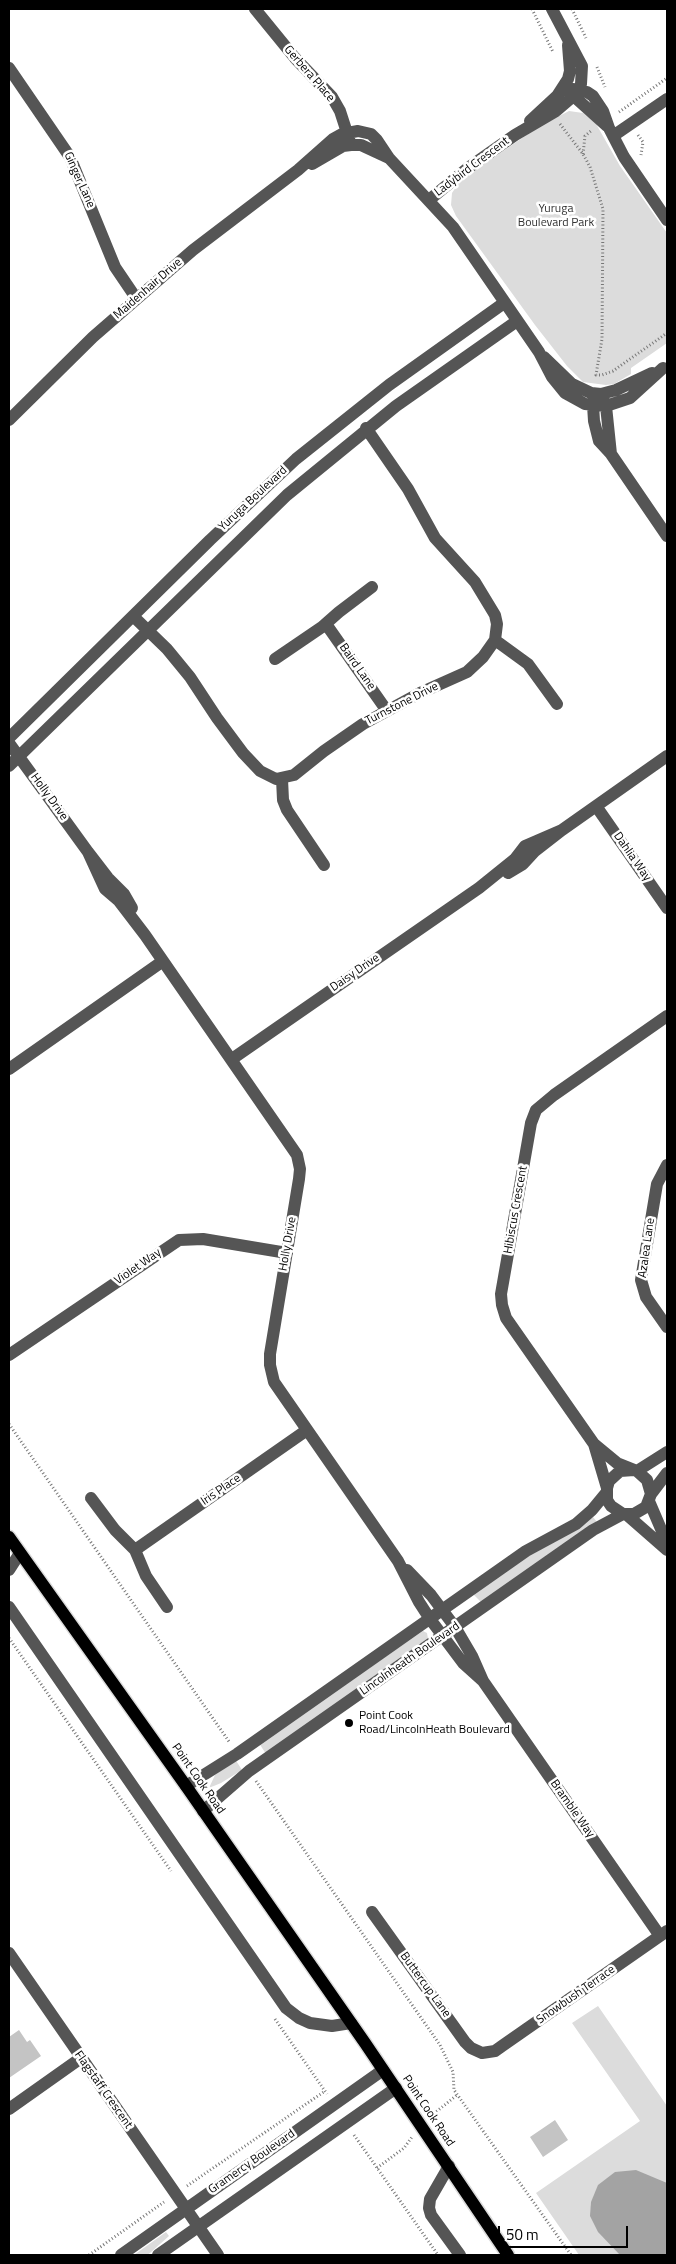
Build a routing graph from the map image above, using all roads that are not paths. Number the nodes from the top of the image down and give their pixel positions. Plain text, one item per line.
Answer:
1 (255, 9) edge
2 (552, 9) edge
3 (567, 39) junction
4 (9, 68) edge
5 (564, 87) junction
6 (576, 93) junction
7 (667, 99) edge
8 (347, 132) junction
9 (611, 132) junction
10 (515, 135) junction
11 (351, 145) junction
12 (389, 158) junction
13 (298, 170) junction
14 (429, 200) junction
15 (667, 220) edge
16 (136, 298) junction
17 (504, 302) junction
18 (517, 321) junction
19 (539, 352) junction
20 (665, 366) edge
21 (601, 394) junction
22 (593, 405) junction
23 (606, 406) junction
24 (9, 420) edge
25 (366, 428) junction
26 (611, 454) junction
27 (667, 536) edge
28 (372, 587) dead end
29 (133, 616) junction
30 (326, 624) junction
31 (148, 630) junction
32 (495, 640) junction
33 (275, 659) dead end
34 (557, 704) dead end
35 (387, 711) junction
36 (9, 738) edge
37 (9, 743) edge
38 (19, 756) junction
39 (667, 756) edge
40 (9, 766) edge
41 (282, 779) junction
42 (596, 806) junction
43 (324, 866) dead end
44 (667, 908) edge
45 (163, 961) junction
46 (667, 1016) edge
47 (232, 1059) junction
48 (9, 1069) edge
49 (667, 1165) edge
50 (287, 1253) junction
51 (667, 1326) edge
52 (9, 1355) edge
53 (307, 1430) junction
54 (594, 1444) junction
55 (667, 1452) edge
56 (635, 1471) junction
57 (667, 1473) edge
58 (606, 1490) junction
59 (650, 1497) junction
60 (92, 1498) dead end
61 (625, 1514) junction
62 (9, 1537) edge
63 (667, 1543) edge
64 (135, 1550) junction
65 (667, 1550) edge
66 (20, 1553) junction
67 (398, 1561) junction
68 (9, 1570) edge
69 (9, 1607) edge
70 (167, 1607) dead end
71 (442, 1610) junction
72 (430, 1619) junction
73 (455, 1627) junction
74 (443, 1636) junction
75 (483, 1681) junction
76 (186, 1786) junction
77 (203, 1811) junction
78 (372, 1912) dead end
79 (664, 1933) edge
80 (9, 1954) edge
81 (351, 2022) junction
82 (482, 2053) joint
83 (81, 2058) junction
84 (383, 2070) junction
85 (396, 2088) junction
86 (9, 2109) edge
87 (449, 2166) junction
88 (186, 2209) junction
89 (198, 2227) junction
90 (121, 2255) edge
91 (158, 2255) edge
92 (218, 2255) edge
93 (460, 2255) edge
94 (508, 2255) edge

1 - 8 street, Gerbera Place
2 - 3 street
3 - 5 street
3 - 6 street
4 - 16 street, Ginger Lane
5 - 6 street
5 - 10 street, Ladybird Crescent
6 - 9 street
6 - 10 street, Ladybird Crescent
7 - 9 street
8 - 11 street, Gerbera Place
8 - 12 street
8 - 13 street, Maidenhair Drive
9 - 15 street
10 - 14 street, Ladybird Crescent
11 - 12 street
11 - 13 street, Maidenhair Drive
12 - 14 street
13 - 16 street, Maidenhair Drive
14 - 17 street
16 - 24 street, Maidenhair Drive
17 - 18 street
17 - 29 street, Yuruga Boulevard
18 - 19 street
18 - 25 street, Yuruga Boulevard
19 - 21 street
19 - 22 street
20 - 21 street
20 - 23 street
21 - 22 street
21 - 23 street
22 - 23 street
22 - 26 street
23 - 26 street
25 - 31 street, Yuruga Boulevard
25 - 32 street
26 - 27 street
28 - 30 street
29 - 31 street
29 - 36 street, Yuruga Boulevard
30 - 33 street
30 - 35 street, Baird Lane
31 - 38 street, Yuruga Boulevard
31 - 41 street
32 - 34 street
32 - 35 street, Turnstone Drive
35 - 41 street, Turnstone Drive
37 - 38 street, Holly Drive
38 - 40 street, Yuruga Boulevard
38 - 45 street, Holly Drive
39 - 42 street, Daisy Drive
41 - 43 street
42 - 44 street, Dahlia Way
42 - 47 street, Daisy Drive
45 - 47 street, Holly Drive
45 - 48 street
46 - 54 street, Hibiscus Crescent
47 - 50 street, Holly Drive
49 - 51 street, Azalea Lane
50 - 52 street, Violet Way
50 - 53 street, Holly Drive
53 - 64 street, Iris Place
53 - 67 street, Holly Drive
54 - 56 street, Hibiscus Crescent
54 - 58 street, Hibiscus Crescent
55 - 56 street
56 - 58 street
56 - 59 street
57 - 59 street
58 - 61 street
58 - 71 street, Lincolnheath Boulevard
59 - 61 street
59 - 63 street
60 - 64 street
61 - 65 street
61 - 73 street, Lincolnheath Boulevard
62 - 66 main road, Point Cook Road
64 - 70 street
66 - 68 street
66 - 76 main road, Point Cook Road
67 - 71 street, Holly Drive
67 - 72 street, Holly Drive
69 - 81 street
71 - 72 street, Lincolnheath Boulevard
71 - 73 street, Bramble Way
72 - 74 street, Bramble Way
72 - 76 street, Lincolnheath Boulevard
73 - 74 street, Lincolnheath Boulevard
73 - 75 street, Bramble Way
74 - 75 street, Bramble Way
74 - 77 street, Lincolnheath Boulevard
75 - 79 street, Bramble Way
76 - 77 main road, Point Cook Road
77 - 81 main road, Point Cook Road
78 - 82 street, Buttercup Lane
79 - 82 street, Snowbush Terrace
80 - 83 street, Flagstaff Crescent
81 - 84 main road, Point Cook Road
83 - 86 street
83 - 88 street, Flagstaff Crescent
84 - 85 main road, Point Cook Road
84 - 88 street, Gramercy Boulevard
85 - 87 main road, Point Cook Road
85 - 89 street, Gramercy Boulevard
87 - 93 street, Point Cook Road
87 - 94 main road, Point Cook Road
88 - 89 street, Flagstaff Crescent
88 - 90 street, Gramercy Boulevard
89 - 91 street, Gramercy Boulevard
89 - 92 street, Flagstaff Crescent

